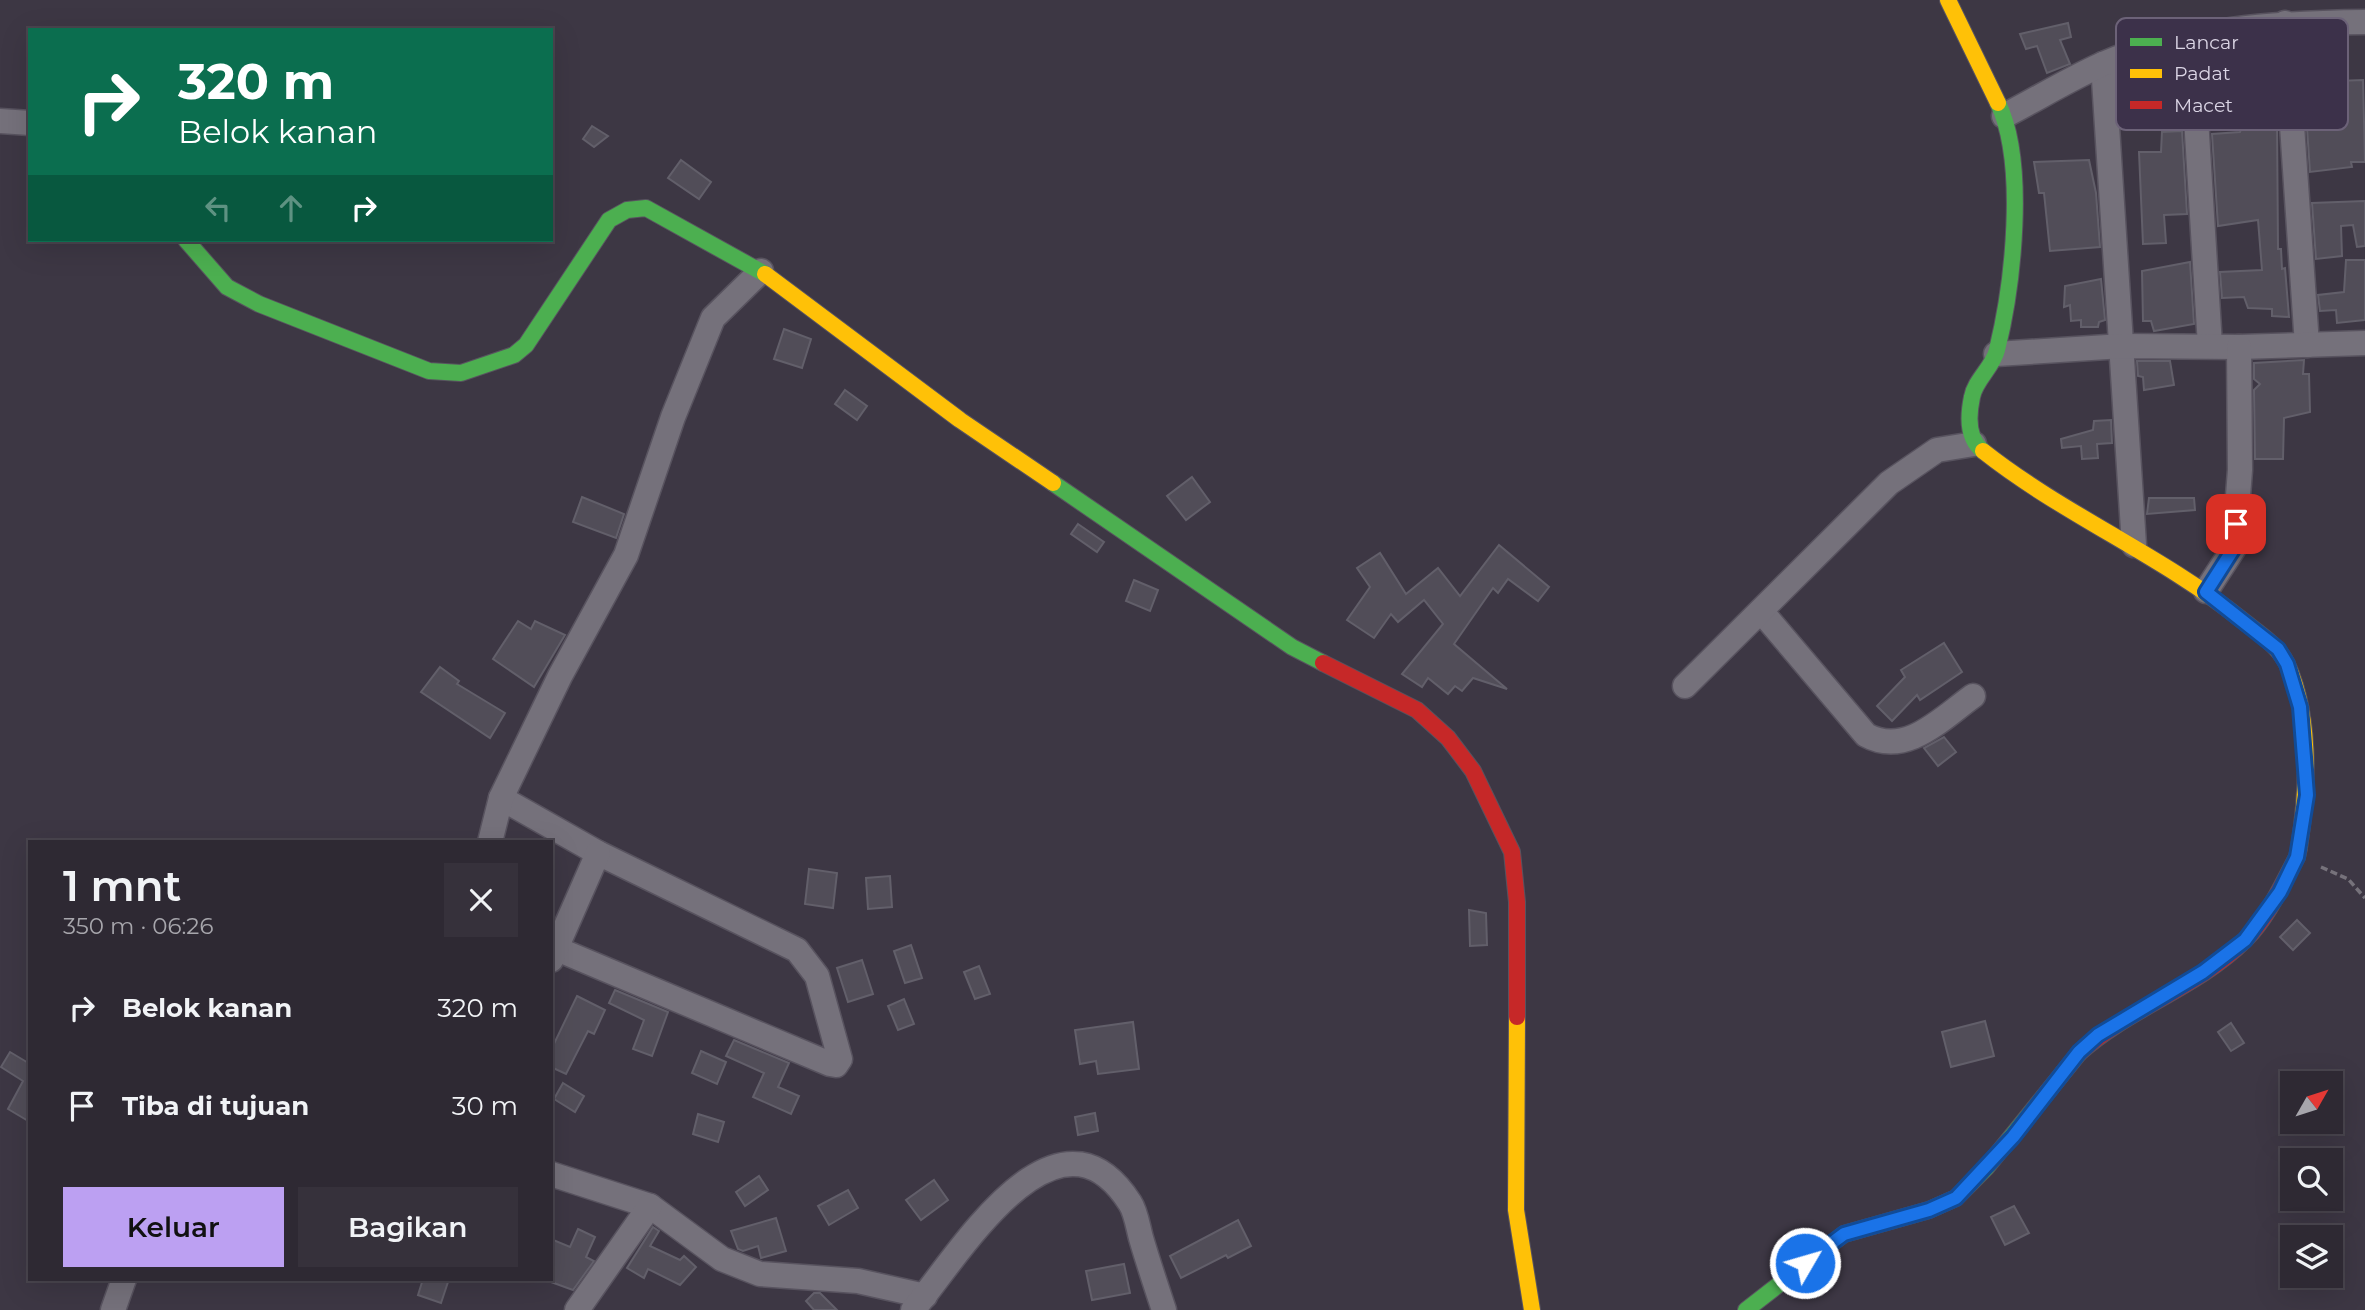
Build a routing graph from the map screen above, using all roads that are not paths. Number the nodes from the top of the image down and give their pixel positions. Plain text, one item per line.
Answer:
1 (1948, 0) edge
2 (2116, 60) edge
3 (2103, 64) junction
4 (2004, 116) junction
5 (0, 121) edge
6 (28, 122) edge
7 (2197, 130) edge
8 (2292, 130) edge
9 (187, 242) edge
10 (761, 271) junction
11 (2365, 343) edge
12 (2307, 345) junction
13 (2123, 346) junction
14 (2210, 346) junction
15 (2239, 347) junction
16 (1996, 354) junction
17 (1974, 444) junction
18 (2134, 545) junction
19 (2206, 592) junction
20 (1761, 611) junction
21 (1685, 686) dead end
22 (1973, 696) dead end
23 (501, 798) junction
24 (490, 840) edge
25 (598, 853) junction
26 (554, 954) edge
27 (553, 1175) edge
28 (650, 1206) junction
29 (123, 1281) edge
30 (919, 1303) edge
31 (113, 1310) edge
32 (577, 1310) edge
33 (1164, 1310) edge
34 (1532, 1310) edge
35 (1746, 1310) edge

1 - 4 street
2 - 3 street
3 - 4 street
3 - 13 street
4 - 16 street
5 - 6 street
7 - 14 street
8 - 12 street
9 - 10 street
10 - 23 street
10 - 34 street
11 - 12 street
12 - 15 street
13 - 14 street
13 - 16 street
13 - 18 street
14 - 15 street
15 - 19 street
16 - 17 street
17 - 18 street
17 - 20 street
18 - 19 street
19 - 35 street
20 - 21 street
20 - 22 street
23 - 24 street
23 - 25 street
25 - 26 street
25 - 26 street
27 - 28 street
28 - 30 street
28 - 32 street
29 - 31 street
30 - 33 street

